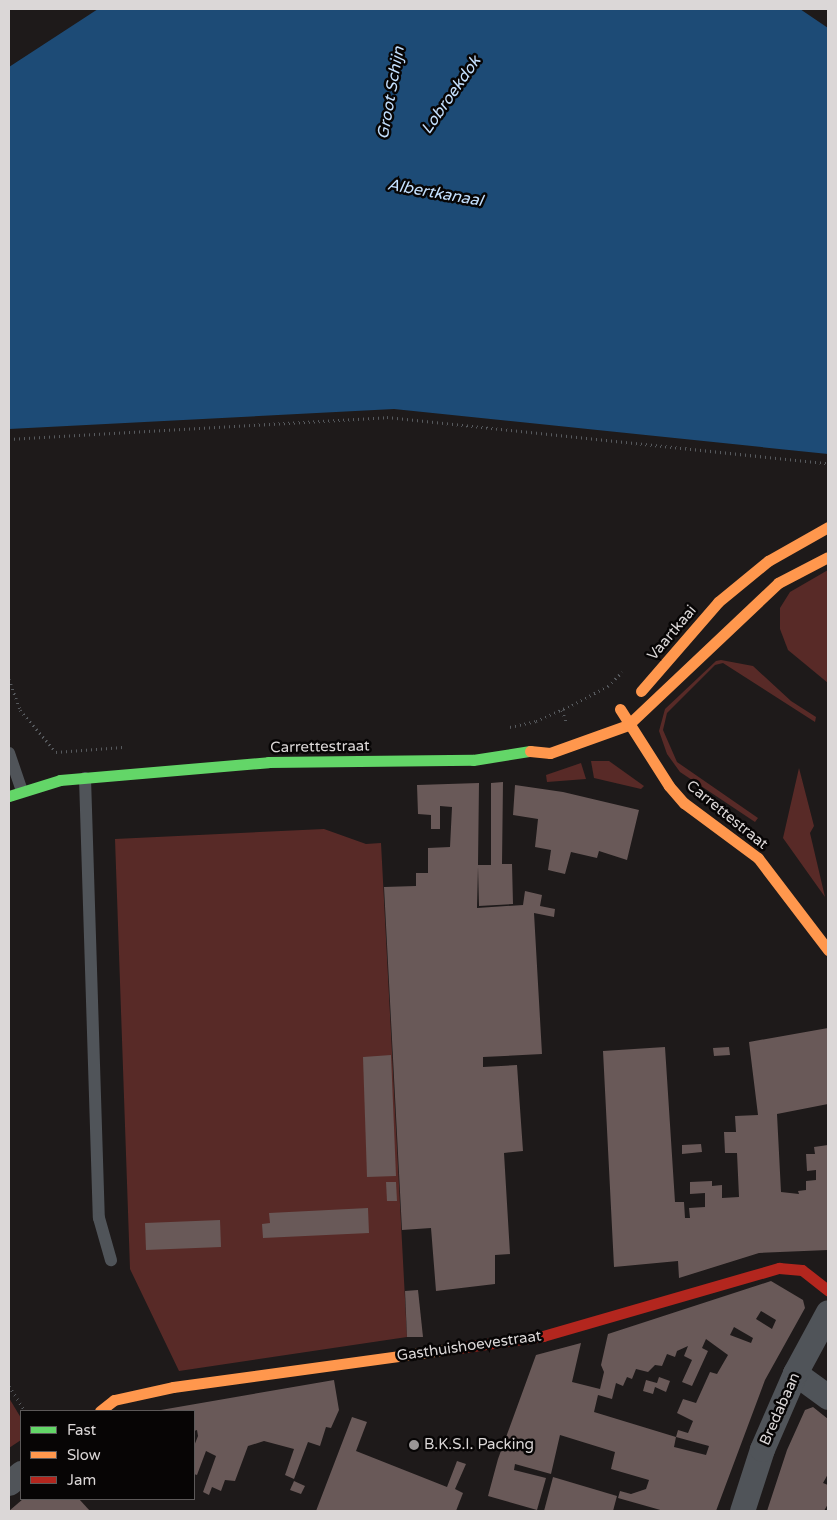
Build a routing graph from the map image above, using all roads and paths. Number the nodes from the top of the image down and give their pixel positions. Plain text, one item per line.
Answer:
1 (9, 439) edge
2 (828, 463) edge
3 (828, 527) edge
4 (828, 557) edge
5 (627, 667) dead end
6 (9, 679) edge
7 (623, 706) joint
8 (628, 725) junction
9 (500, 729) dead end
10 (547, 741) dead end
11 (134, 747) dead end
12 (533, 750) junction
13 (9, 753) edge
14 (85, 778) junction
15 (22, 791) junction
16 (9, 796) edge
17 (828, 950) edge
18 (111, 1260) dead end
19 (828, 1290) edge
20 (828, 1312) edge
21 (795, 1373) junction
22 (9, 1386) edge
23 (828, 1397) edge
24 (24, 1410) edge
25 (101, 1410) edge
26 (20, 1474) edge
27 (9, 1483) edge
28 (742, 1511) edge

1 - 2 path
3 - 7 street, Vaartkaai
4 - 8 street
5 - 9 path
6 - 11 path
7 - 8 street, Carrettestraat
8 - 12 street, Carrettestraat
8 - 17 street, Carrettestraat
10 - 12 street
12 - 14 street, Carrettestraat
13 - 15 lane
14 - 15 street, Carrettestraat
14 - 18 lane
15 - 16 street, Carrettestraat
19 - 25 street, Gasthuishoevestraat
20 - 21 street, Bredabaan
21 - 23 street
21 - 28 street, Bredabaan
22 - 24 path
26 - 27 street

